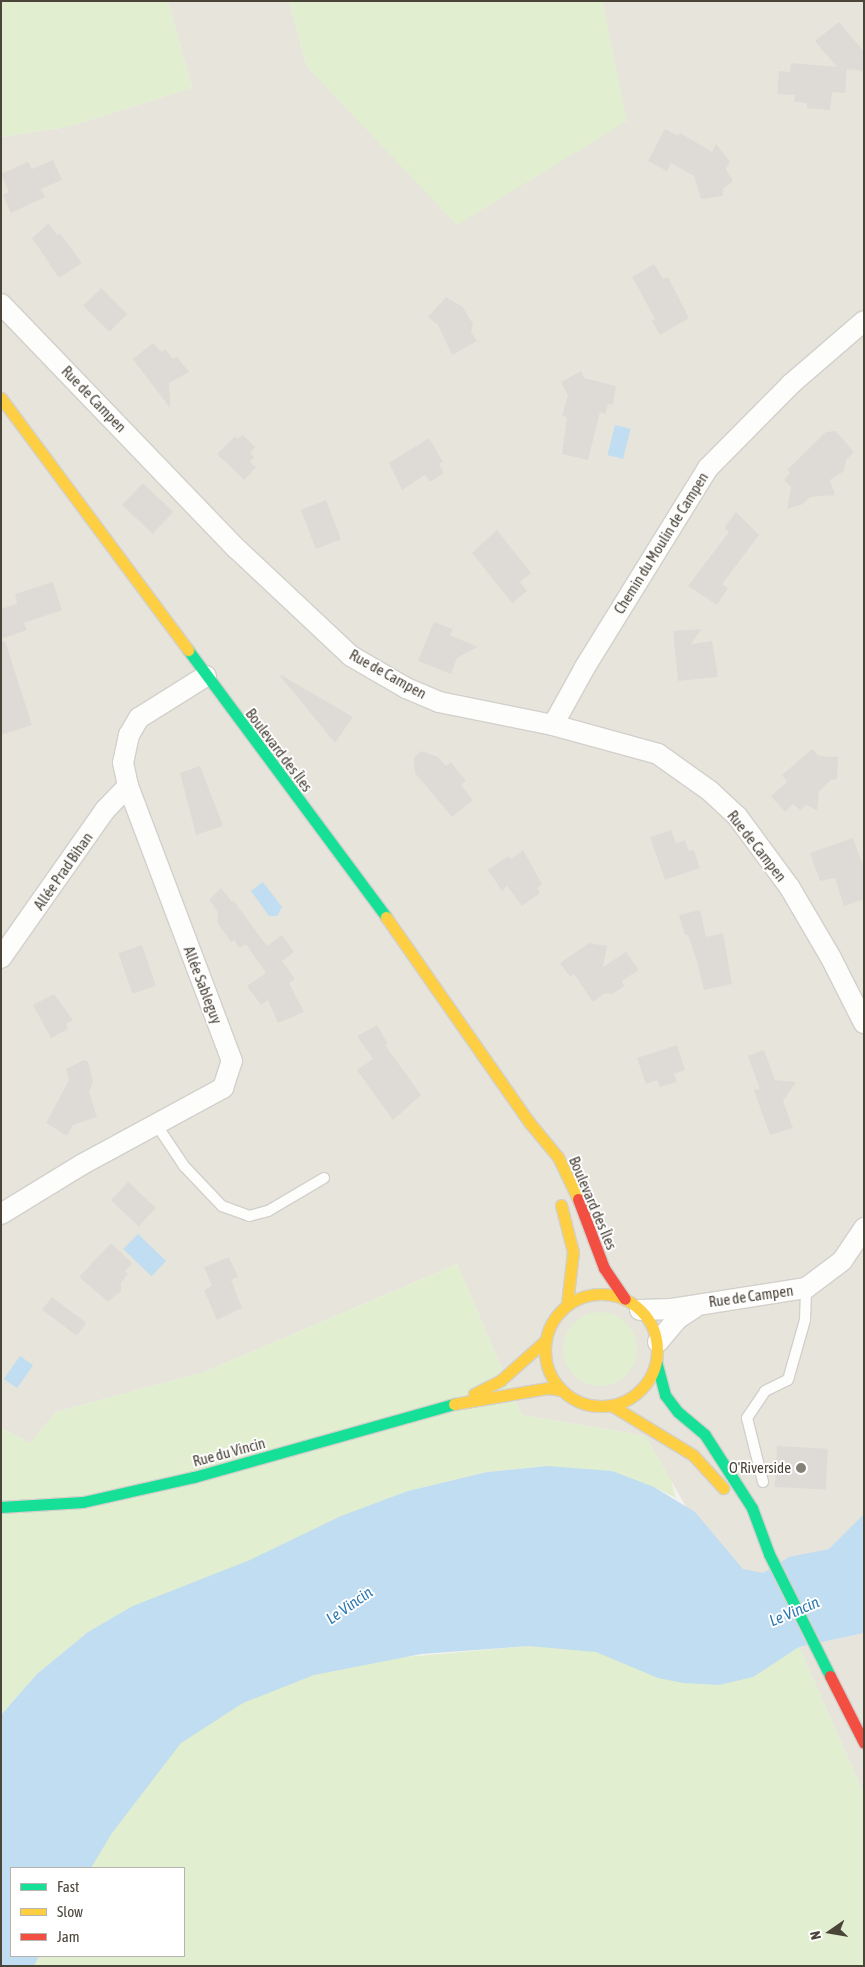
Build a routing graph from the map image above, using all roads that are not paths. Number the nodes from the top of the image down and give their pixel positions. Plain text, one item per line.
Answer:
1 (1, 304) edge
2 (864, 321) edge
3 (1, 398) edge
4 (206, 676) junction
5 (553, 726) junction
6 (128, 786) junction
7 (1, 958) edge
8 (864, 1023) edge
9 (529, 1122) junction
10 (156, 1124) junction
11 (541, 1156) dead end
12 (324, 1178) dead end
13 (556, 1193) dead end
14 (1, 1214) edge
15 (864, 1228) edge
16 (806, 1288) junction
17 (701, 1303) junction
18 (567, 1304) junction
19 (633, 1305) junction
20 (546, 1340) junction
21 (657, 1351) junction
22 (562, 1390) junction
23 (460, 1402) junction
24 (611, 1405) junction
25 (764, 1482) dead end
26 (730, 1498) dead end
27 (1, 1507) edge
28 (741, 1514) dead end
29 (769, 1554) junction
30 (864, 1743) edge

1 - 5 street, Rue de Campen
2 - 5 street, Chemin du Moulin de Campen
3 - 4 main road, Boulevard des Îles
4 - 6 street, Allée Sableguy
4 - 9 main road, Boulevard des Îles
5 - 8 street, Rue de Campen
6 - 7 street, Allée Prad Bihan
6 - 10 street, Allée Sableguy
9 - 11 main road, Boulevard des Îles
9 - 19 main road, Boulevard des Îles
10 - 12 lane
10 - 14 street, Allée Sableguy
13 - 18 main road, Boulevard des Îles
15 - 16 street, Rue de Campen
16 - 17 street, Rue de Campen
16 - 25 lane
17 - 19 street, Rue de Campen
17 - 21 street, Rue de Campen
18 - 19 main road
18 - 20 main road
19 - 21 main road
20 - 22 main road
20 - 23 main road, Rue du Vincin
21 - 24 main road
21 - 29 main road
22 - 23 main road, Rue du Vincin
22 - 24 main road
23 - 27 main road, Rue du Vincin
24 - 26 main road
28 - 29 main road
29 - 30 main road

